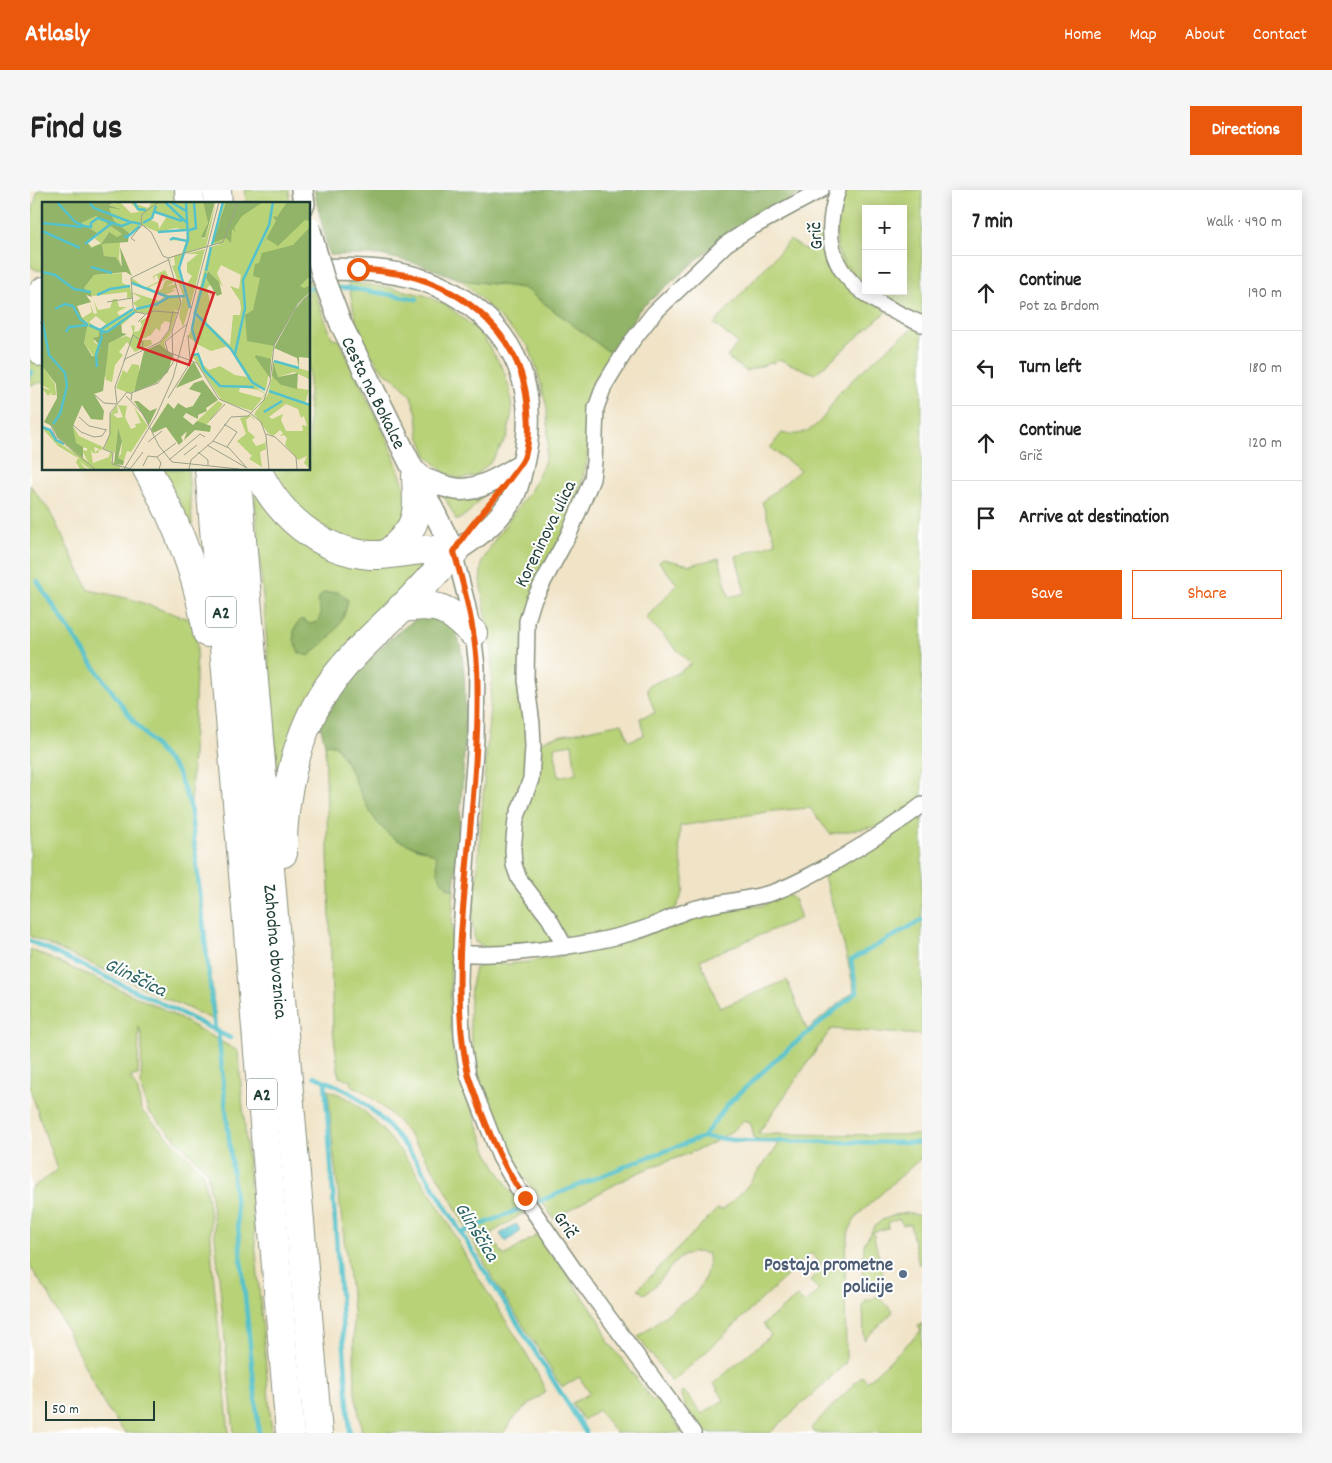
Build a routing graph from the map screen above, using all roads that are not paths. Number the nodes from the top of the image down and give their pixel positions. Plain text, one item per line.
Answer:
1 (821, 190) edge
2 (838, 190) edge
3 (310, 231) edge
4 (310, 270) edge
5 (42, 293) edge
6 (30, 314) edge
7 (922, 324) edge
8 (521, 462) junction
9 (148, 470) edge
10 (209, 470) edge
11 (236, 470) edge
12 (258, 470) edge
13 (416, 476) junction
14 (454, 552) junction
15 (387, 554) junction
16 (401, 608) junction
17 (473, 633) junction
18 (233, 756) junction
19 (922, 805) edge
20 (276, 936) junction
21 (565, 947) junction
22 (460, 953) junction
23 (290, 1433) edge
24 (318, 1433) edge
25 (693, 1433) edge

1 - 21 street, Koreninova ulica
2 - 7 street, Grič
3 - 13 main road, Cesta na Bokalce, bridge
4 - 8 main road
5 - 6 highway
8 - 13 main road
8 - 14 main road
9 - 18 highway
10 - 18 highway, Zahodna obvoznica / A2
11 - 20 highway, Zahodna obvoznica / A2
12 - 15 highway
13 - 14 main road, Cesta na Bokalce
13 - 15 highway
14 - 15 highway
14 - 16 highway
14 - 17 street, Grič
16 - 17 highway
16 - 20 highway
17 - 22 street, Grič
18 - 23 highway, Zahodna obvoznica / A2
19 - 21 street
20 - 24 highway, Zahodna obvoznica / A2
21 - 22 street
22 - 25 street, Grič

